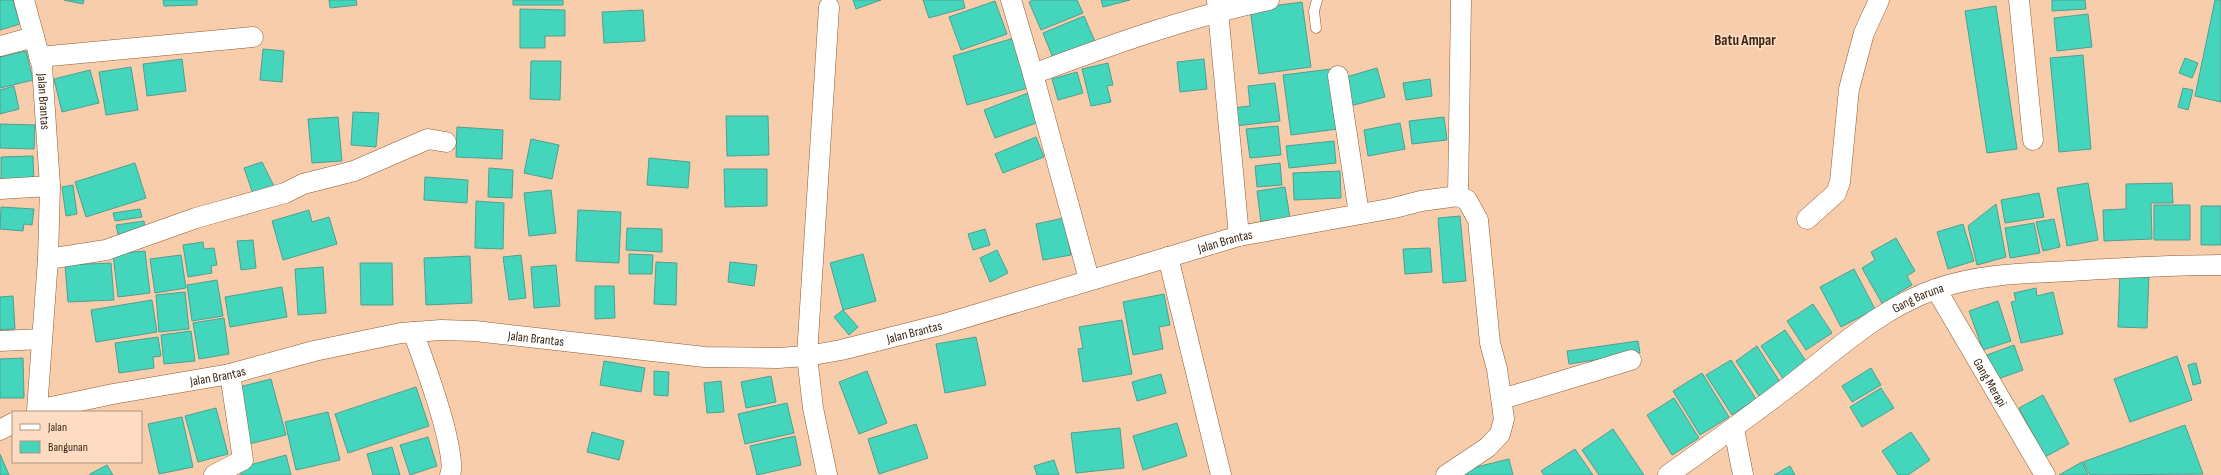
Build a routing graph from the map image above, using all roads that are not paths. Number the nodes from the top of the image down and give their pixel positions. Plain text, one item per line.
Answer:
1 (24, 0) edge
2 (1011, 0) edge
3 (1269, 0) edge
4 (1317, 0) edge
5 (1461, 0) edge
6 (1879, 0) edge
7 (2019, 0) edge
8 (1217, 5) edge
9 (828, 8) dead end
10 (1316, 28) dead end
11 (34, 37) junction
12 (252, 37) dead end
13 (0, 46) edge
14 (39, 57) junction
15 (1033, 74) junction
16 (1338, 76) dead end
17 (2033, 140) dead end
18 (446, 142) dead end
19 (50, 186) junction
20 (0, 189) edge
21 (1458, 196) junction
22 (1359, 214) junction
23 (1807, 219) dead end
24 (1239, 236) junction
25 (1168, 257) junction
26 (48, 258) junction
27 (2221, 265) edge
28 (1089, 279) junction
29 (1936, 289) junction
30 (413, 332) junction
31 (42, 339) junction
32 (0, 341) edge
33 (807, 356) junction
34 (1631, 360) dead end
35 (230, 374) junction
36 (1502, 399) junction
37 (35, 411) edge
38 (12, 424) edge
39 (1734, 429) junction
40 (0, 430) edge
41 (214, 475) edge
42 (450, 475) edge
43 (827, 475) edge
44 (1221, 475) edge
45 (1446, 475) edge
46 (1668, 475) edge
47 (1743, 475) edge
48 (2045, 475) edge

1 - 11 street, Jalan Brantas
2 - 15 street
3 - 8 street
4 - 10 lane
5 - 21 street
6 - 23 street
7 - 17 street
8 - 15 street
8 - 24 street
9 - 33 street
11 - 13 street
11 - 14 street, Jalan Brantas
12 - 14 street
14 - 19 street, Jalan Brantas
15 - 28 street
16 - 22 street
18 - 26 street
19 - 20 street
19 - 26 street, Jalan Brantas
21 - 22 street, Jalan Brantas
21 - 36 street
22 - 24 street, Jalan Brantas
24 - 25 street, Jalan Brantas
25 - 28 street, Jalan Brantas
25 - 44 street
26 - 31 street, Jalan Brantas
27 - 29 street, Gang Baruna
28 - 33 street, Jalan Brantas
29 - 39 street, Gang Baruna
29 - 48 street, Gang Merapi
30 - 33 street, Jalan Brantas
30 - 35 street, Jalan Brantas
30 - 42 street
31 - 32 street
31 - 37 street, Jalan Brantas
33 - 43 street
34 - 36 street
35 - 37 street, Jalan Brantas
35 - 41 street
36 - 45 street
38 - 40 street
39 - 46 street, Gang Baruna
39 - 47 street

